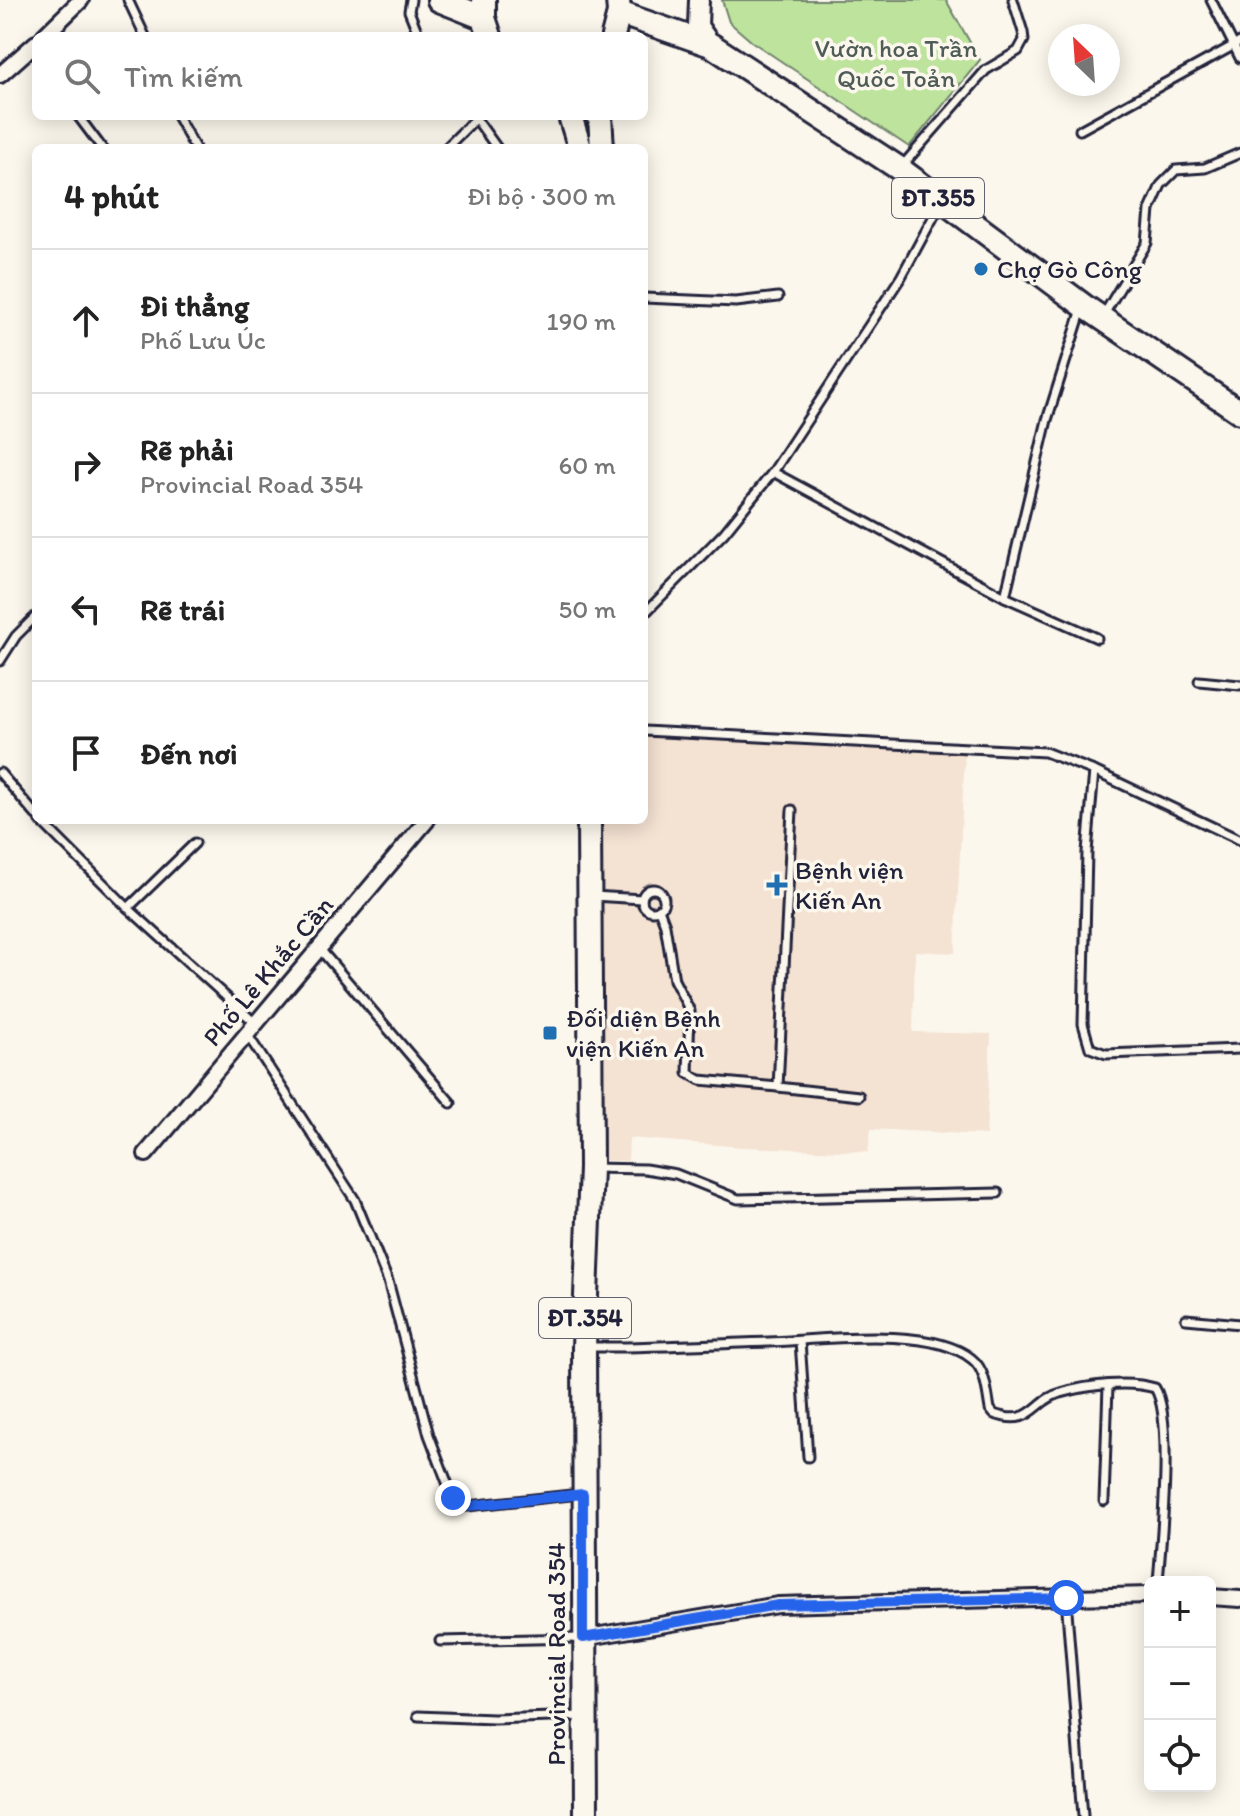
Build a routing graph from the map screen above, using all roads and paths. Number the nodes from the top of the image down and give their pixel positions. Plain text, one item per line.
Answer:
1 (60, 0) edge
2 (81, 0) edge
3 (128, 0) edge
4 (411, 0) edge
5 (439, 0) edge
6 (699, 0) edge
7 (1013, 0) edge
8 (1211, 0) edge
9 (619, 7) edge
10 (70, 12) junction
11 (486, 18) edge
12 (48, 32) edge
13 (143, 32) edge
14 (417, 32) edge
15 (614, 32) edge
16 (1237, 44) edge
17 (711, 45) junction
18 (32, 53) edge
19 (1240, 58) edge
20 (0, 75) edge
21 (81, 120) edge
22 (179, 120) edge
23 (472, 120) edge
24 (477, 120) edge
25 (571, 120) edge
26 (600, 120) edge
27 (1080, 130) dead end
28 (99, 144) edge
29 (193, 144) edge
30 (450, 144) edge
31 (494, 144) edge
32 (579, 144) edge
33 (602, 144) edge
34 (1240, 153) edge
35 (900, 169) junction
36 (942, 201) junction
37 (778, 297) dead end
38 (648, 298) edge
39 (1093, 312) junction
40 (1240, 412) edge
41 (773, 472) junction
42 (1005, 597) junction
43 (648, 610) edge
44 (32, 620) edge
45 (1097, 638) dead end
46 (0, 661) edge
47 (1199, 681) dead end
48 (1240, 685) edge
49 (648, 731) edge
50 (1094, 771) junction
51 (0, 773) edge
52 (32, 810) edge
53 (792, 810) dead end
54 (44, 824) edge
55 (424, 824) edge
56 (589, 824) edge
57 (1240, 840) edge
58 (195, 843) dead end
59 (590, 896) junction
60 (642, 899) junction
61 (128, 908) junction
62 (659, 909) junction
63 (319, 948) junction
64 (250, 1027) junction
65 (1240, 1049) edge
66 (778, 1087) junction
67 (859, 1096) dead end
68 (451, 1103) dead end
69 (146, 1154) dead end
70 (591, 1168) junction
71 (998, 1193) dead end
72 (1186, 1319) dead end
73 (1240, 1324) edge
74 (800, 1341) junction
75 (584, 1347) junction
76 (1108, 1386) junction
77 (808, 1457) dead end
78 (583, 1494) junction
79 (1104, 1501) dead end
80 (1158, 1576) edge
81 (1144, 1595) edge
82 (1216, 1597) edge
83 (1066, 1598) junction
84 (1240, 1599) edge
85 (583, 1638) junction
86 (440, 1641) dead end
87 (418, 1716) dead end
88 (584, 1716) junction
89 (586, 1816) edge
90 (1083, 1816) edge

1 - 10 lane
2 - 10 street
3 - 13 lane
4 - 14 lane
5 - 11 main road
6 - 17 main road
7 - 35 lane
8 - 16 lane
9 - 15 main road
9 - 17 main road, ĐT.355
10 - 12 street
16 - 19 lane
16 - 27 lane
17 - 35 main road, ĐT.355
18 - 20 street
21 - 28 lane
22 - 29 lane
23 - 30 lane
24 - 31 lane
25 - 32 main road
26 - 33 main road
34 - 39 lane
35 - 36 main road, ĐT.355
36 - 39 main road, ĐT.355
36 - 41 lane
37 - 38 lane
39 - 40 main road, ĐT.355
39 - 42 lane
41 - 42 lane
41 - 43 lane
42 - 45 lane
44 - 46 lane
47 - 48 lane
49 - 50 lane
50 - 57 lane
50 - 65 lane
51 - 52 lane
53 - 66 lane
54 - 61 lane
55 - 63 street, Phố Lê Khắc Cần
56 - 59 main road, Provincial Road 354 / ĐT.354
58 - 61 lane
59 - 60 lane
59 - 70 main road, Provincial Road 354 / ĐT.354
60 - 62 lane
60 - 62 lane
61 - 64 lane
62 - 66 lane
63 - 64 street, Phố Lê Khắc Cần
63 - 68 lane
64 - 69 street, Phố Lê Khắc Cần
64 - 78 lane
66 - 67 lane
70 - 71 lane
70 - 75 main road, Provincial Road 354 / ĐT.354
72 - 73 lane
74 - 75 lane
74 - 76 lane
74 - 77 lane
75 - 78 main road, Provincial Road 354 / ĐT.354
76 - 79 lane
76 - 80 lane
78 - 85 main road, Provincial Road 354 / ĐT.354
81 - 83 street
82 - 84 street
83 - 85 street
83 - 90 lane
85 - 86 lane
85 - 88 main road, Provincial Road 354 / ĐT.354
87 - 88 lane
88 - 89 main road, Provincial Road 354 / ĐT.354

